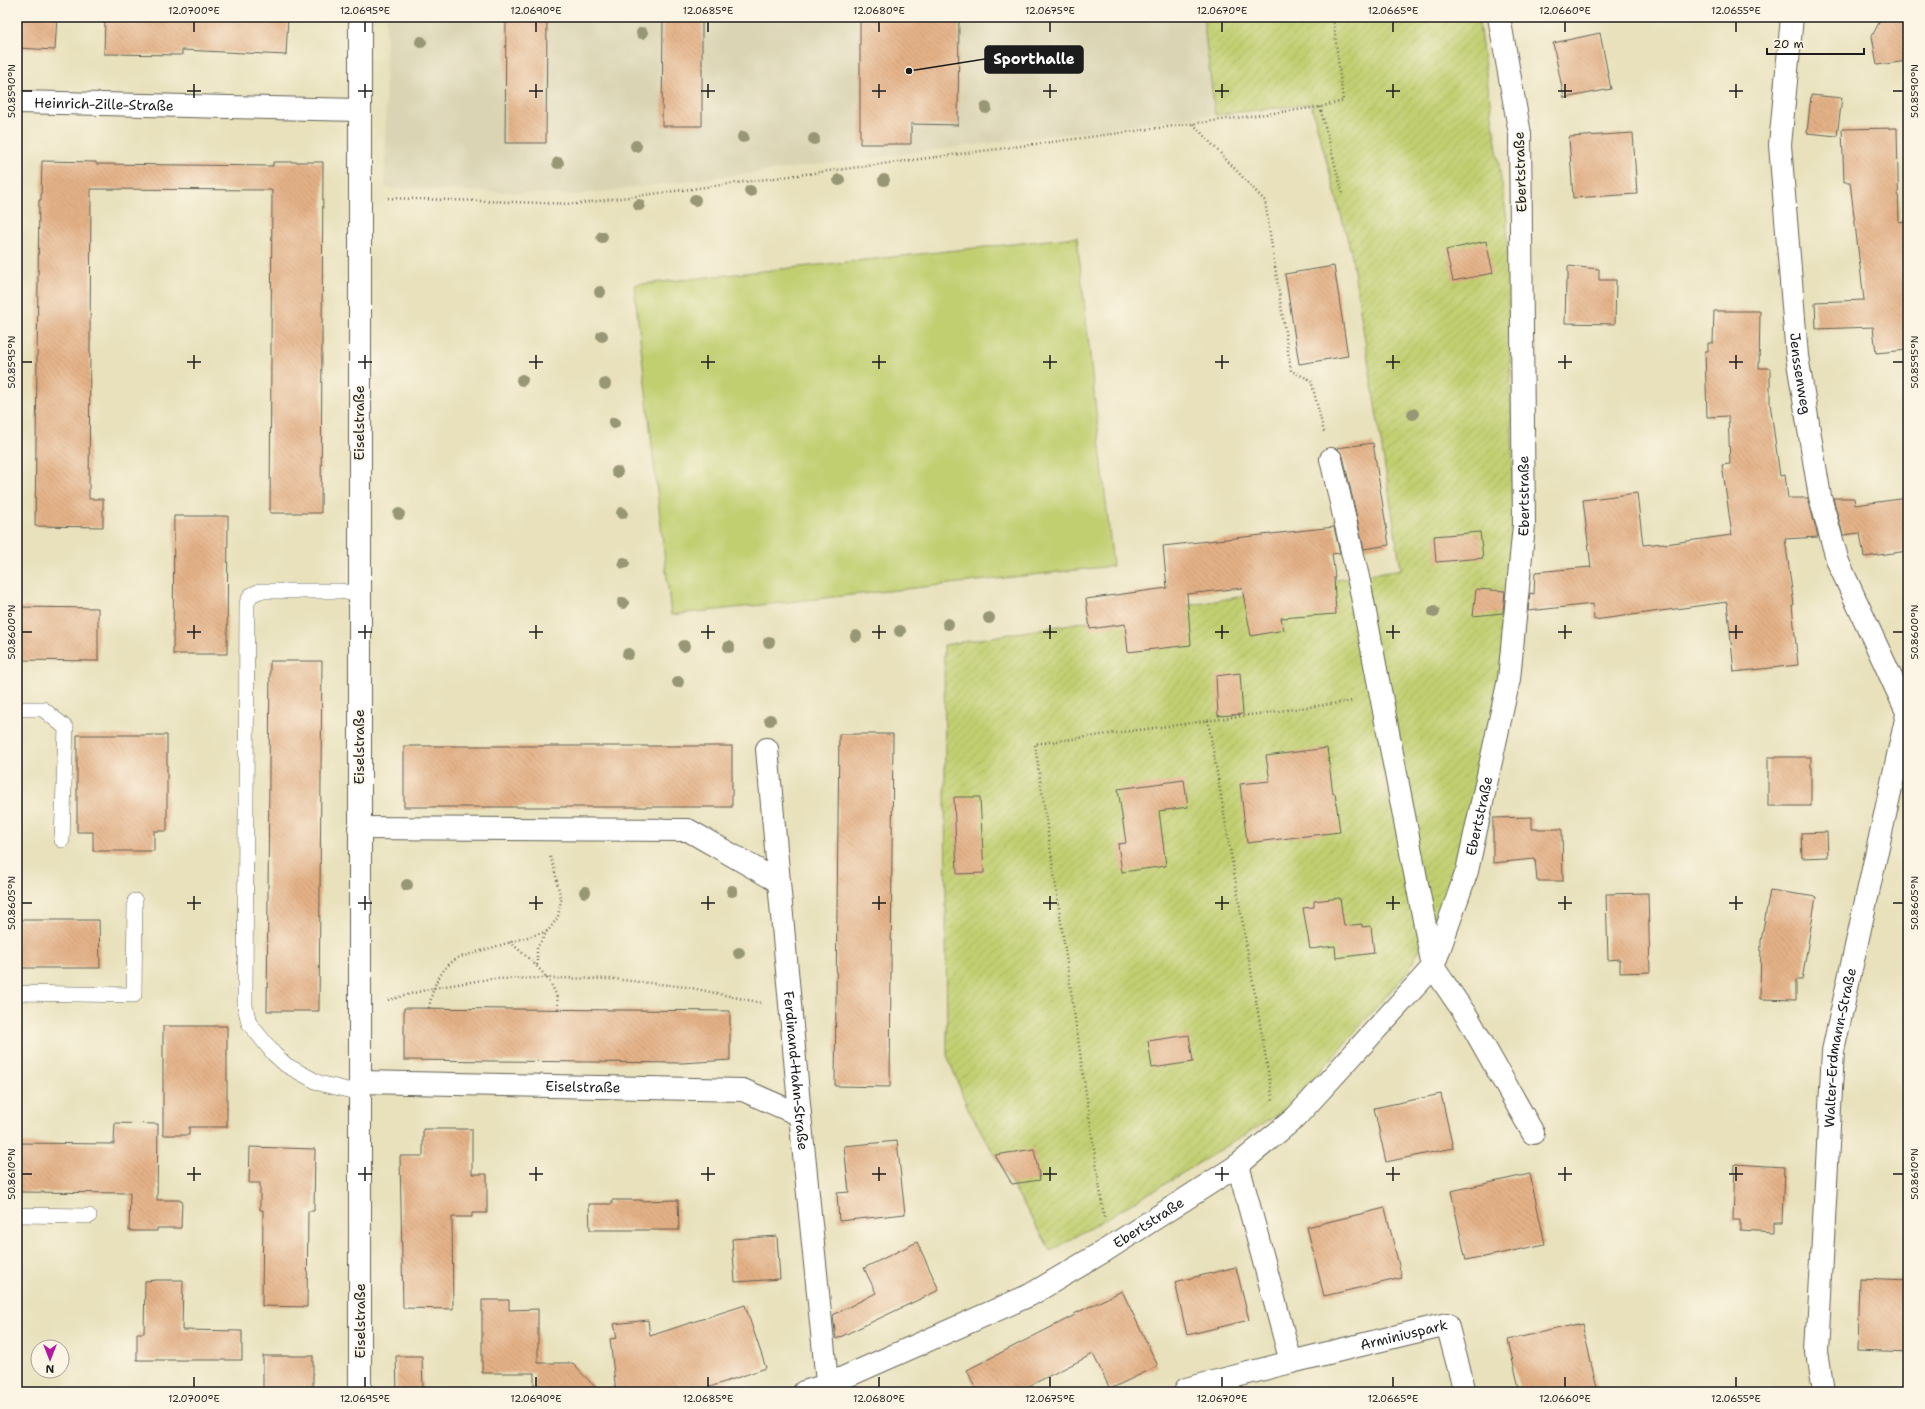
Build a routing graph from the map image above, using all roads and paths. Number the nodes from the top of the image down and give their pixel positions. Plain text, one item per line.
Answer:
1 (360, 17) edge
2 (1333, 17) edge
3 (1499, 17) edge
4 (1792, 17) edge
5 (17, 102) edge
6 (1320, 107) junction
7 (359, 110) junction
8 (1193, 123) junction
9 (1343, 195) dead end
10 (359, 198) junction
11 (1331, 459) joint
12 (359, 595) junction
13 (1381, 698) junction
14 (17, 709) edge
15 (1908, 712) edge
16 (1208, 720) junction
17 (767, 750) dead end
18 (359, 828) junction
19 (530, 829) junction
20 (62, 840) dead end
21 (779, 882) junction
22 (135, 901) dead end
23 (548, 931) junction
24 (509, 942) junction
25 (537, 966) junction
26 (1433, 967) junction
27 (546, 978) junction
28 (433, 988) junction
29 (17, 993) edge
30 (360, 1007) junction
31 (429, 1008) dead end
32 (790, 1008) junction
33 (558, 1009) dead end
34 (360, 1087) junction
35 (1273, 1101) dead end
36 (800, 1114) junction
37 (1533, 1134) dead end
38 (1238, 1165) junction
39 (17, 1215) edge
40 (89, 1216) dead end
41 (1106, 1250) junction
42 (1292, 1362) junction
43 (827, 1389) edge
44 (360, 1392) edge
45 (804, 1392) edge
46 (1186, 1392) edge
47 (1465, 1392) edge
48 (1823, 1392) edge

1 - 7 street, Eiselstraße
2 - 6 path
3 - 26 street, Ebertstraße
4 - 15 street, Jenssenweg
5 - 7 street, Heinrich-Zille-Straße
6 - 8 path
6 - 9 path
7 - 10 street, Eiselstraße
8 - 10 path
8 - 11 path
10 - 12 street, Eiselstraße
11 - 13 street
12 - 18 street, Eiselstraße
12 - 34 lane
13 - 16 path
13 - 26 street
14 - 20 lane
15 - 48 street, Walter-Erdmann-Straße
16 - 35 path
16 - 41 path
17 - 21 street, Ferdinand-Hahn-Straße
18 - 19 street
18 - 30 street, Eiselstraße
19 - 21 street
19 - 23 path
21 - 32 street, Ferdinand-Hahn-Straße
22 - 29 lane
23 - 24 path
23 - 25 path
24 - 25 path
24 - 28 path
25 - 27 path
26 - 37 street
26 - 38 street, Ebertstraße
27 - 28 path
27 - 32 path
27 - 33 path
28 - 30 path
28 - 31 path
30 - 34 street, Eiselstraße
32 - 36 street, Ferdinand-Hahn-Straße
34 - 36 street, Eiselstraße
34 - 44 street, Eiselstraße
36 - 43 street, Ferdinand-Hahn-Straße
38 - 41 street, Ebertstraße
38 - 42 street
39 - 40 lane
41 - 43 street, Ebertstraße
42 - 46 street, Arminiuspark
42 - 47 street, Arminiuspark
43 - 45 street, Ebertstraße

